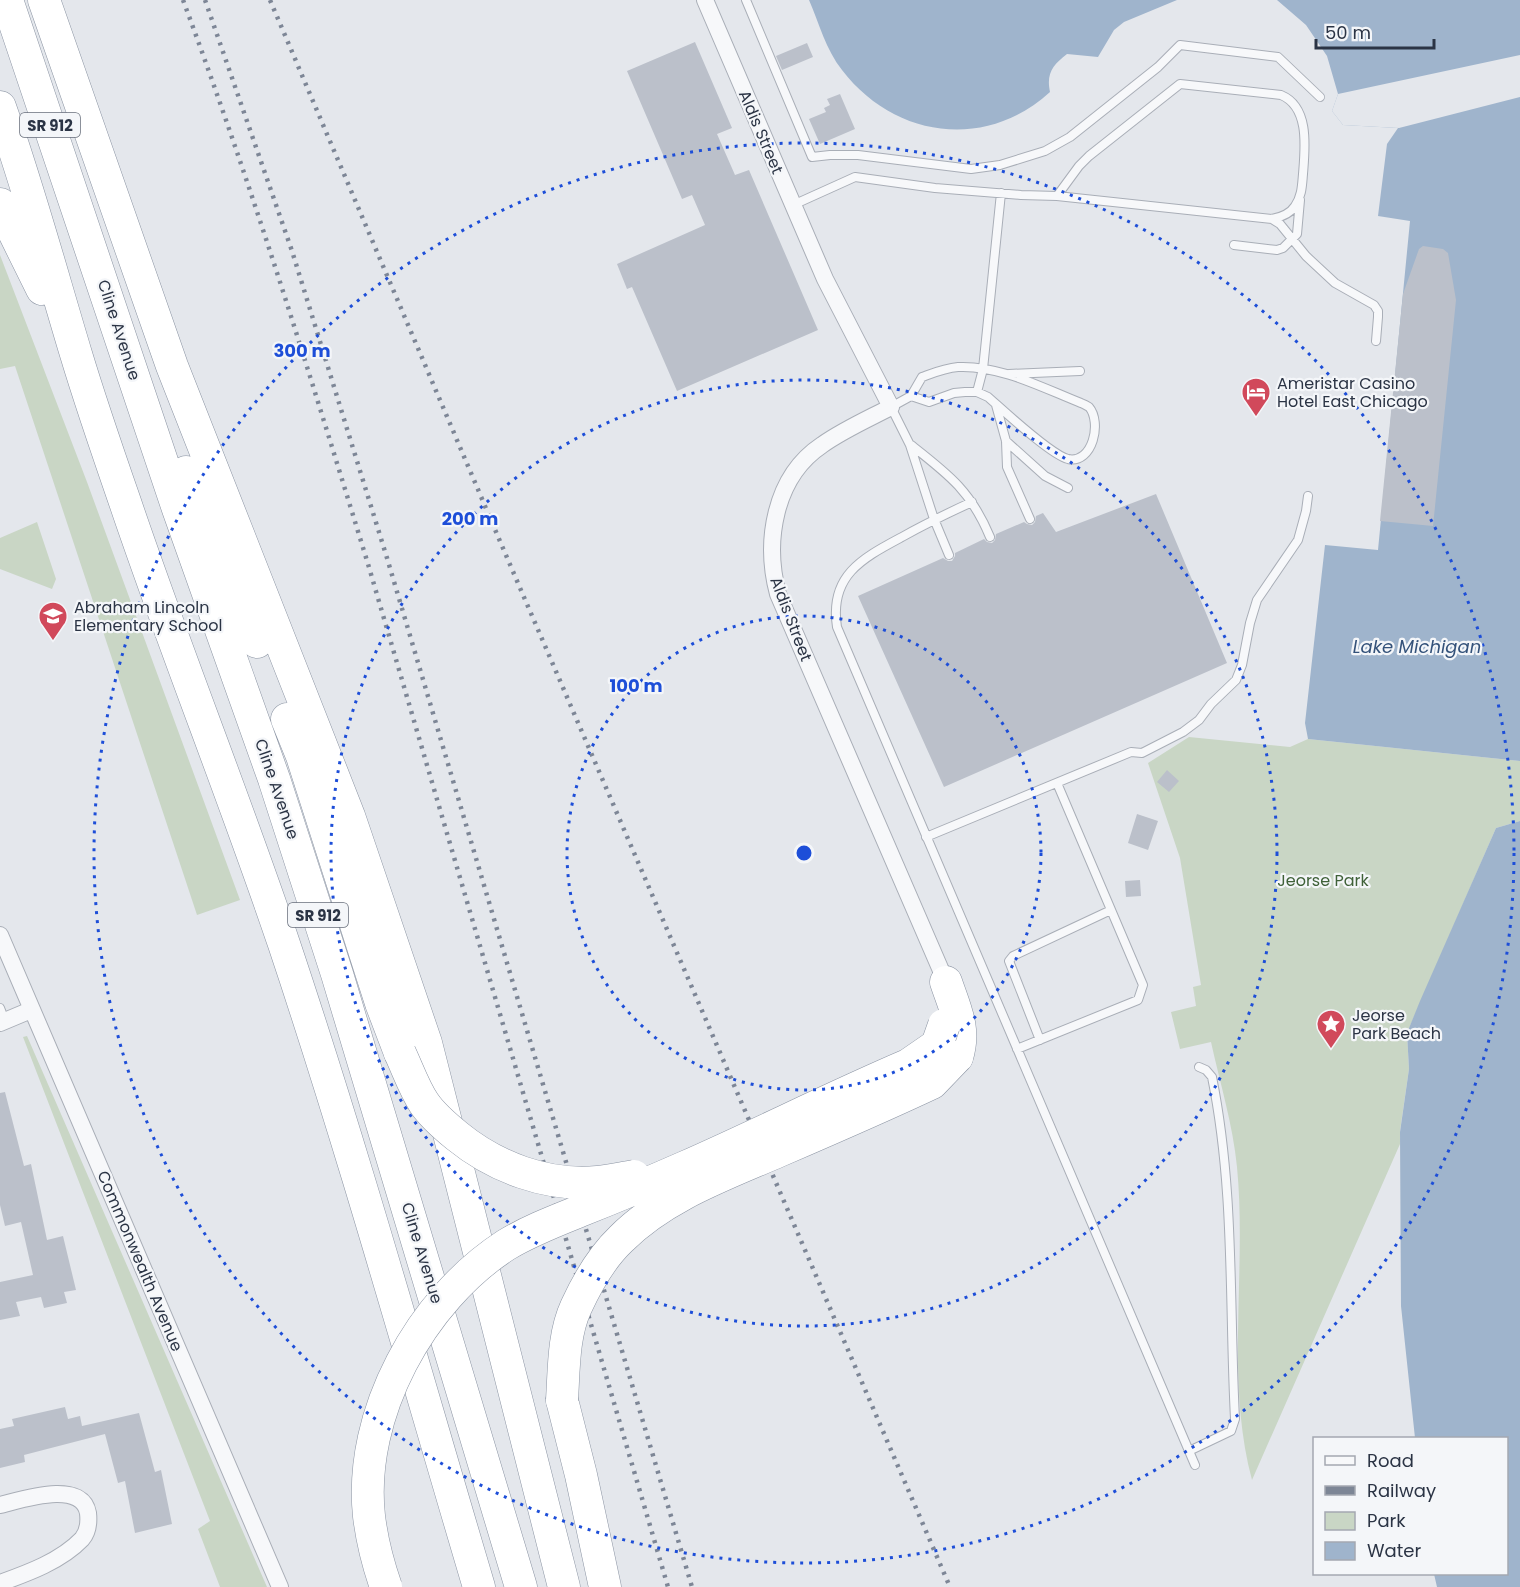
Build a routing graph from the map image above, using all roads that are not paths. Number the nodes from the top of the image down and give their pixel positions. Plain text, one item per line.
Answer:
1 (7, 0) edge
2 (44, 0) edge
3 (705, 0) edge
4 (746, 0) edge
5 (1320, 97) dead end
6 (0, 108) edge
7 (1002, 193) junction
8 (1301, 193) junction
9 (1057, 196) junction
10 (0, 204) edge
11 (793, 205) junction
12 (1272, 219) junction
13 (1293, 240) junction
14 (1233, 245) dead end
15 (92, 249) junction
16 (1376, 341) dead end
17 (76, 357) junction
18 (983, 369) junction
19 (1080, 371) dead end
20 (1005, 374) junction
21 (977, 392) junction
22 (910, 396) junction
23 (996, 404) junction
24 (891, 407) junction
25 (1006, 441) junction
26 (910, 445) junction
27 (1068, 488) dead end
28 (1308, 496) dead end
29 (972, 502) junction
30 (934, 519) junction
31 (1030, 519) dead end
32 (990, 537) dead end
33 (949, 555) dead end
34 (1057, 783) junction
35 (926, 837) junction
36 (1111, 910) junction
37 (0, 935) edge
38 (946, 982) junction
39 (31, 1010) junction
40 (2, 1018) edge
41 (1040, 1040) junction
42 (1017, 1049) junction
43 (1199, 1067) dead end
44 (685, 1167) junction
45 (1189, 1451) junction
46 (1195, 1465) dead end
47 (0, 1505) edge
48 (0, 1583) edge
49 (280, 1587) edge
50 (386, 1587) edge
51 (478, 1587) edge
52 (521, 1587) edge
53 (564, 1587) edge
54 (605, 1587) edge

1 - 15 highway, Cline Avenue / SR 912
2 - 53 highway
3 - 11 street, Aldis Street
4 - 5 lane
6 - 17 highway, SR 912
7 - 9 lane
7 - 11 lane
7 - 18 lane
8 - 9 lane
8 - 12 lane
8 - 13 lane
9 - 12 lane
10 - 17 highway
11 - 24 street, Aldis Street
12 - 13 lane
13 - 14 lane
13 - 16 lane
15 - 44 highway, bridge
15 - 52 highway, Cline Avenue / SR 912
17 - 51 highway, SR 912
18 - 20 lane
18 - 21 lane
18 - 22 lane
19 - 20 lane
20 - 23 lane
21 - 22 lane
21 - 23 lane
22 - 24 lane
23 - 25 lane
24 - 26 lane
24 - 38 street, Aldis Street
25 - 27 lane
25 - 31 lane
26 - 29 lane
26 - 30 lane
28 - 34 lane
29 - 30 lane
29 - 32 lane
30 - 33 lane
30 - 35 lane
34 - 35 lane
34 - 36 lane
35 - 42 lane
36 - 41 lane
36 - 41 lane
37 - 39 street, Commonwealth Avenue
38 - 44 highway, bridge
38 - 54 highway, bridge
39 - 40 street
39 - 49 street, Commonwealth Avenue
41 - 42 lane
42 - 45 lane
43 - 45 lane
44 - 50 highway, bridge
45 - 46 lane
47 - 48 street

